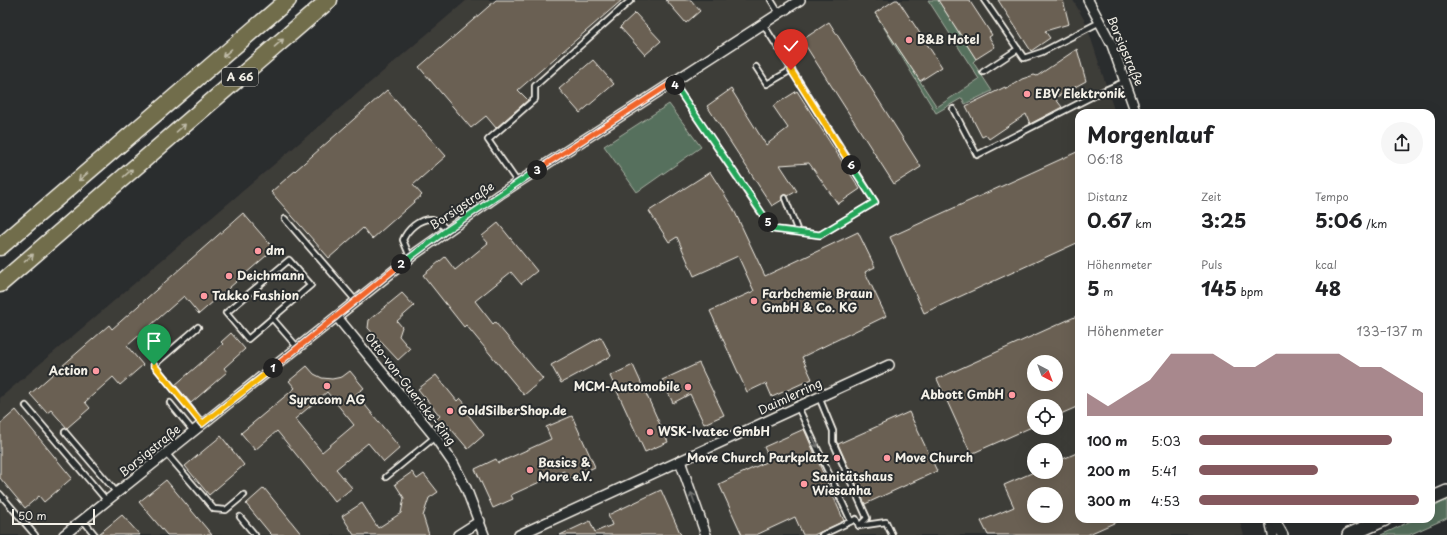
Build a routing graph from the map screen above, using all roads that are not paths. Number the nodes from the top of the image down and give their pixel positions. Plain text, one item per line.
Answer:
1 (288, 0) edge
2 (329, 0) edge
3 (632, 0) edge
4 (771, 0) edge
5 (800, 0) edge
6 (984, 0) edge
7 (1088, 0) edge
8 (779, 13) junction
9 (1101, 22) junction
10 (763, 24) junction
11 (1018, 49) junction
12 (756, 67) dead end
13 (791, 70) junction
14 (983, 72) dead end
15 (1126, 81) junction
16 (673, 82) junction
17 (953, 109) dead end
18 (1135, 109) edge
19 (518, 183) junction
20 (785, 198) dead end
21 (285, 219) dead end
22 (447, 230) junction
23 (798, 232) junction
24 (0, 248) edge
25 (410, 257) junction
26 (0, 284) edge
27 (356, 301) junction
28 (337, 316) junction
29 (272, 318) junction
30 (198, 328) dead end
31 (298, 348) junction
32 (889, 365) dead end
33 (819, 397) junction
34 (170, 403) dead end
35 (26, 406) dead end
36 (798, 407) junction
37 (202, 424) junction
38 (193, 431) junction
39 (65, 432) dead end
40 (435, 437) junction
41 (166, 453) junction
42 (680, 461) junction
43 (386, 478) dead end
44 (1447, 492) edge
45 (117, 493) junction
46 (0, 494) edge
47 (244, 495) dead end
48 (1435, 497) edge
49 (107, 501) junction
50 (240, 517) dead end
51 (83, 520) junction
52 (851, 521) junction
53 (480, 522) junction
54 (1271, 523) edge
55 (1276, 523) edge
56 (1376, 523) edge
57 (859, 526) junction
58 (35, 535) edge
59 (64, 535) edge
60 (95, 535) edge
61 (255, 535) edge
62 (458, 535) edge
63 (484, 535) edge
64 (519, 535) edge
65 (706, 535) edge
66 (822, 535) edge
67 (892, 535) edge
68 (1273, 535) edge
69 (1283, 535) edge
70 (1350, 535) edge

1 -> 24 highway, A 66
26 -> 2 highway, A 66
3 - 19 lane
4 - 8 lane
5 - 8 street, Borsigstraße
6 - 11 lane
7 - 9 street, Borsigstraße
8 - 10 street, Borsigstraße
9 - 11 lane
9 - 15 street, Borsigstraße
10 - 13 lane
10 - 16 street, Borsigstraße
11 - 14 lane
12 - 13 lane
13 - 23 lane
15 - 17 lane
15 - 18 street, Borsigstraße
16 - 19 street, Borsigstraße
16 - 23 lane
19 - 22 street, Borsigstraße
20 - 23 lane
21 - 27 lane
22 - 25 street, Borsigstraße
22 - 25 lane
25 - 27 street, Borsigstraße
27 - 28 street, Borsigstraße
28 - 31 street, Borsigstraße
28 - 40 street, Otto-von-Guericke-Ring
29 - 29 lane
29 - 31 lane
30 - 37 lane
31 - 37 street, Borsigstraße
32 - 33 street, Daimlerring
33 - 36 street, Daimlerring
33 - 57 lane
34 - 38 lane
35 - 49 lane
36 - 42 street, Daimlerring
36 -> 52 lane
37 - 38 street, Borsigstraße
38 - 41 street, Borsigstraße
39 - 45 lane
40 - 43 lane
40 - 53 street, Otto-von-Guericke-Ring
41 - 45 street, Borsigstraße
41 - 47 lane
42 - 64 street, Daimlerring
65 -> 42 street
44 - 48 street
45 - 49 street, Borsigstraße
46 - 58 lane
49 - 51 street, Borsigstraße
50 - 61 lane
51 - 59 street, Borsigstraße
51 - 60 lane
52 - 57 lane
52 - 66 lane
53 - 62 street
53 - 63 street
54 - 68 street
55 - 69 street
56 - 70 street
57 - 67 lane

